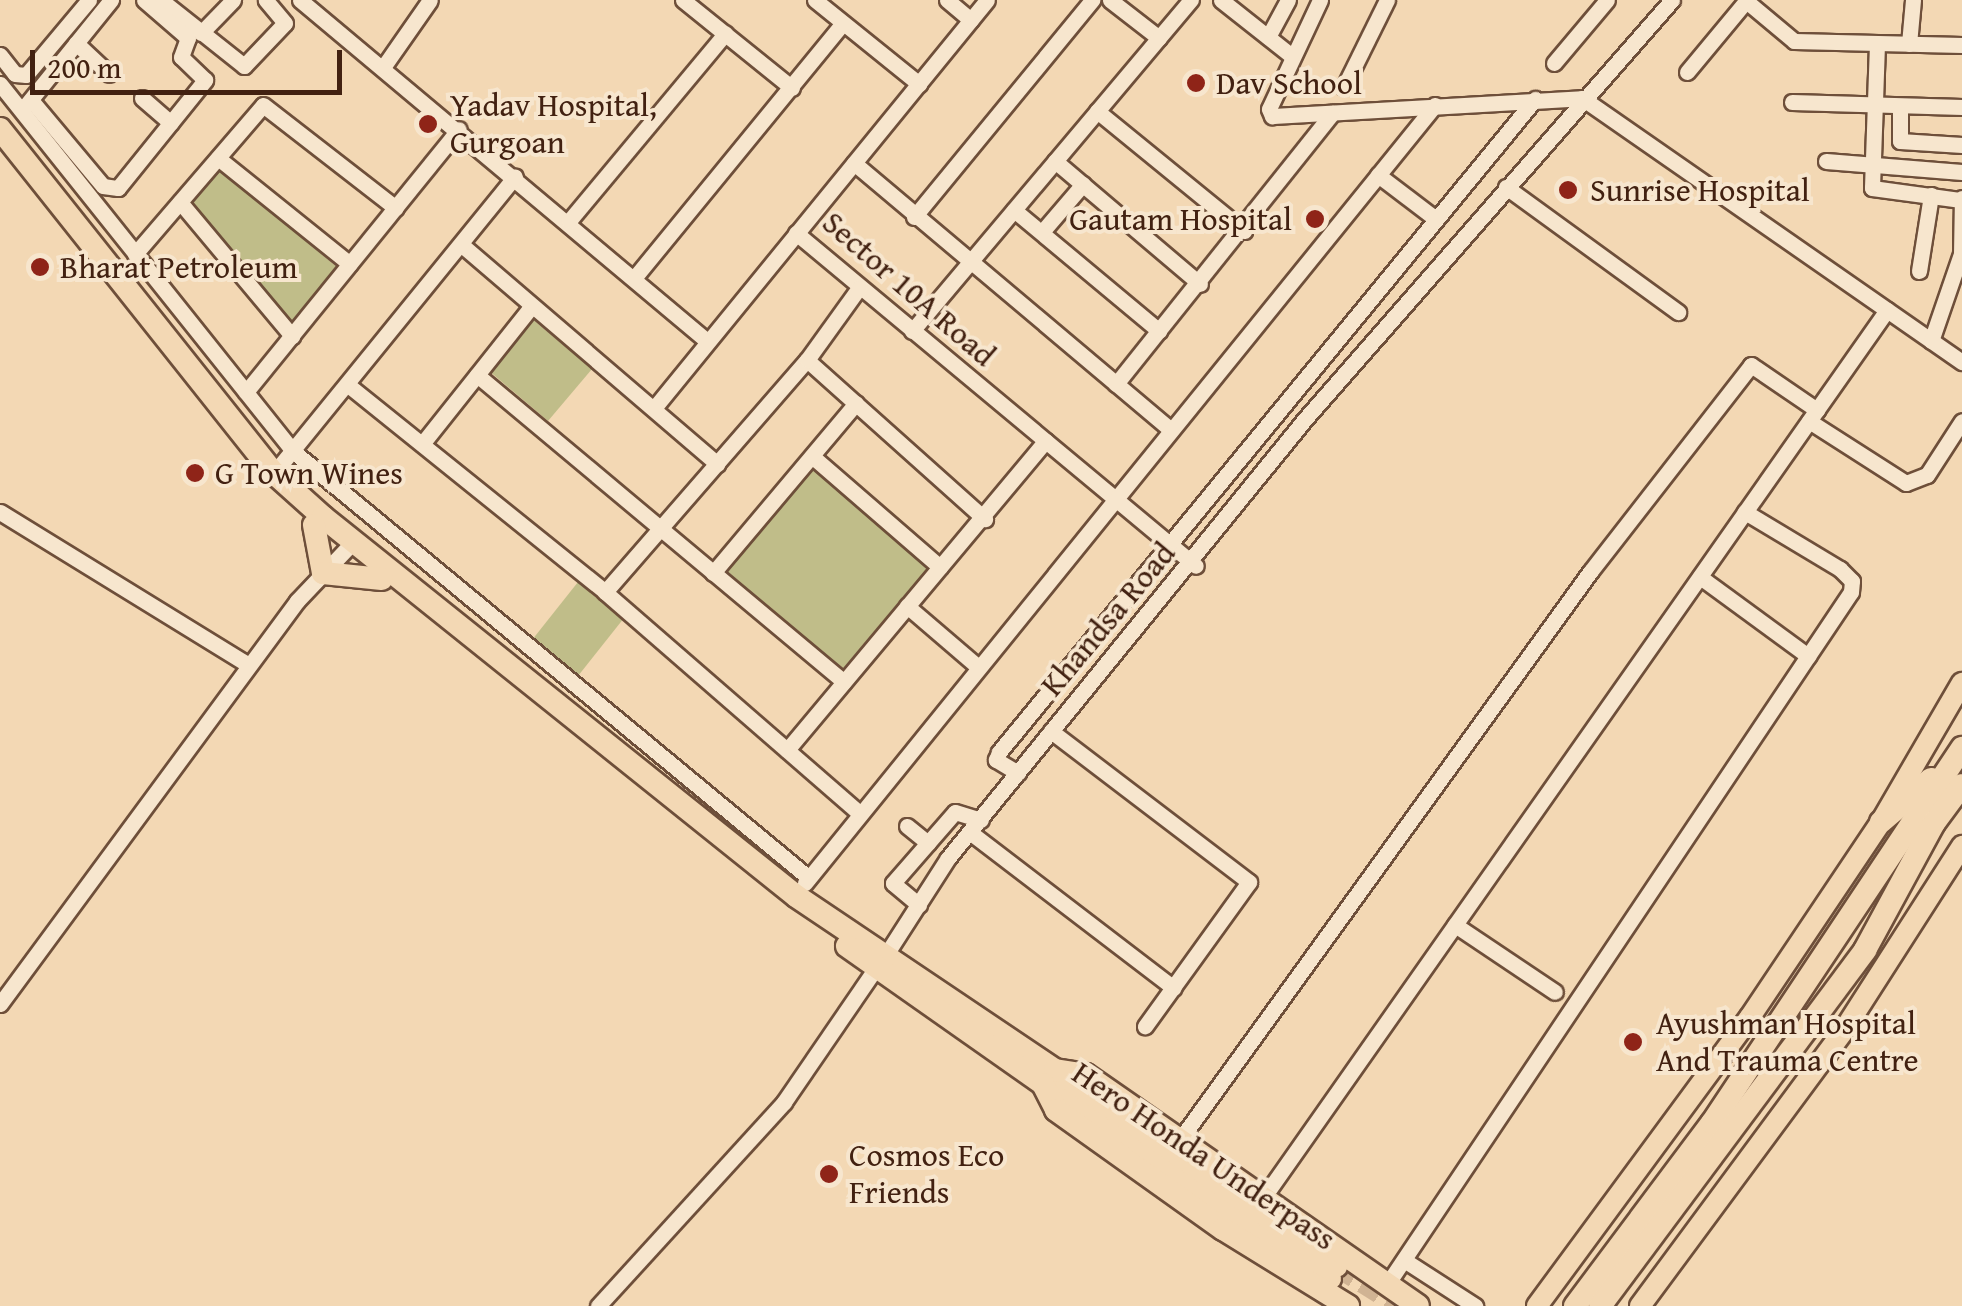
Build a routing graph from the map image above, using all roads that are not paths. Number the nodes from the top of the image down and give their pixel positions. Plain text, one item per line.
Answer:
1 (89, 0) edge
2 (111, 0) edge
3 (144, 0) edge
4 (161, 0) edge
5 (222, 0) edge
6 (232, 0) edge
7 (266, 0) edge
8 (300, 0) edge
9 (430, 0) edge
10 (684, 0) edge
11 (815, 0) edge
12 (947, 0) edge
13 (987, 0) edge
14 (1092, 0) edge
15 (1110, 0) edge
16 (1190, 0) edge
17 (1288, 0) edge
18 (1320, 0) edge
19 (1388, 0) edge
20 (1607, 0) edge
21 (1672, 0) edge
22 (1745, 0) edge
23 (1913, 0) edge
24 (1231, 3) edge
25 (971, 20) junction
26 (843, 23) junction
27 (199, 31) junction
28 (725, 34) junction
29 (1268, 37) junction
30 (1158, 38) junction
31 (76, 43) junction
32 (1876, 44) junction
33 (1909, 44) junction
34 (1962, 45) edge
35 (0, 55) edge
36 (1292, 56) junction
37 (1554, 63) dead end
38 (384, 66) junction
39 (1687, 72) dead end
40 (109, 74) dead end
41 (0, 84) edge
42 (919, 84) junction
43 (1344, 87) dead end
44 (792, 88) junction
45 (142, 98) dead end
46 (1582, 98) junction
47 (1535, 100) junction
48 (1792, 102) dead end
49 (1435, 105) junction
50 (1875, 105) junction
51 (26, 106) junction
52 (1900, 106) junction
53 (1962, 107) edge
54 (1097, 111) junction
55 (1332, 113) junction
56 (171, 123) junction
57 (0, 129) edge
58 (459, 129) junction
59 (0, 144) edge
60 (1962, 145) edge
61 (218, 158) junction
62 (1826, 160) dead end
63 (1056, 161) junction
64 (854, 162) junction
65 (1874, 163) junction
66 (1962, 172) edge
67 (1378, 175) junction
68 (515, 176) junction
69 (1082, 184) junction
70 (1506, 187) junction
71 (1930, 196) junction
72 (1961, 199) edge
73 (180, 202) junction
74 (396, 208) junction
75 (1014, 210) junction
76 (914, 217) junction
77 (1436, 219) junction
78 (568, 221) junction
79 (1244, 231) junction
80 (1042, 232) junction
81 (796, 233) junction
82 (463, 246) junction
83 (135, 254) junction
84 (970, 263) junction
85 (350, 264) junction
86 (1919, 271) dead end
87 (635, 277) junction
88 (1200, 284) junction
89 (859, 288) junction
90 (531, 307) junction
91 (1887, 310) junction
92 (1678, 312) dead end
93 (912, 331) junction
94 (1159, 331) junction
95 (292, 336) junction
96 (1931, 340) junction
97 (707, 342) junction
98 (806, 360) junction
99 (1962, 362) edge
100 (477, 375) junction
101 (1116, 384) junction
102 (348, 385) junction
103 (246, 392) junction
104 (856, 403) junction
105 (654, 407) junction
106 (217, 414) junction
107 (1813, 416) junction
108 (1962, 422) edge
109 (1171, 430) junction
110 (1045, 441) junction
111 (422, 444) junction
112 (294, 452) junction
113 (813, 457) junction
114 (717, 464) junction
115 (274, 472) junction
116 (1114, 498) junction
117 (0, 512) edge
118 (1746, 512) junction
119 (985, 519) junction
120 (314, 524) junction
121 (658, 528) junction
122 (1166, 541) junction
123 (349, 546) junction
124 (1194, 564) junction
125 (940, 567) junction
126 (323, 573) junction
127 (713, 573) junction
128 (1700, 577) junction
129 (382, 580) junction
130 (604, 592) junction
131 (907, 606) junction
132 (1808, 656) junction
133 (249, 665) junction
134 (976, 666) junction
135 (844, 682) junction
136 (1962, 683) edge
137 (1055, 733) junction
138 (787, 750) junction
139 (1957, 755) edge
140 (996, 760) junction
141 (1018, 773) junction
142 (984, 774) dead end
143 (1962, 785) edge
144 (860, 813) junction
145 (1880, 822) junction
146 (907, 826) dead end
147 (976, 831) junction
148 (928, 843) junction
149 (1962, 846) edge
150 (741, 863) junction
151 (802, 887) junction
152 (919, 905) junction
153 (1455, 925) junction
154 (882, 960) junction
155 (1174, 988) junction
156 (1555, 992) dead end
157 (0, 1004) edge
158 (1145, 1026) dead end
159 (1049, 1077) junction
160 (1178, 1142) junction
161 (1261, 1200) junction
162 (1576, 1255) junction
163 (1404, 1260) junction
164 (1386, 1286) junction
165 (1337, 1291) edge
166 (598, 1306) edge
167 (1418, 1306) edge
168 (1474, 1306) edge
169 (1526, 1306) edge
170 (1537, 1306) edge
171 (1574, 1306) edge
172 (1600, 1306) edge
173 (1640, 1306) edge

1 - 35 street
2 - 31 street
3 - 56 street
4 - 27 street
5 - 27 street
6 - 27 street
7 - 27 street
8 - 38 street
9 - 38 street
10 - 28 street
11 - 26 street
12 - 25 street
13 - 25 street, Sector 10A Road
14 - 76 street
15 - 30 street
16 - 30 street
17 - 29 street
18 - 36 street
19 - 43 street
20 - 37 street
21 - 46 street, Khandsa Road
22 - 32 street
22 - 39 street
23 - 33 street
24 - 29 street
25 - 42 street, Sector 10A Road
26 - 42 street
26 - 44 street
28 - 44 street
28 - 78 street
29 - 36 street
30 - 54 street
31 - 40 street
31 - 51 street
32 - 33 street
32 - 50 street
33 - 34 street
36 - 55 street
38 - 58 street
41 - 51 street
42 - 64 street, Sector 10A Road
44 - 87 street
45 - 56 street
46 - 47 street
46 - 70 street, Khandsa Road
46 - 91 street
47 - 49 street
47 - 77 street
48 - 50 street
49 - 55 street
49 - 67 street
50 - 52 street
50 - 65 street
51 - 56 street
51 - 83 street
52 - 53 street
52 - 60 street
54 - 63 street
54 - 79 street
55 - 79 street
57 - 106 highway
58 - 68 street
58 - 74 street
59 - 106 highway
61 - 73 street
61 - 74 street
61 - 85 street
62 - 65 street
63 - 69 street
63 - 75 street
64 - 76 street
64 - 81 street, Sector 10A Road
65 - 66 street
65 - 71 street
67 - 77 street
67 - 109 street
68 - 78 street
68 - 82 street
69 - 80 street
69 - 88 street
70 - 92 street
70 - 124 street, Khandsa Road
71 - 72 street
71 - 86 street
72 - 96 street
73 - 83 street
73 - 95 street
74 - 85 street
75 - 80 street
75 - 84 street
76 - 84 street
77 - 122 street
78 - 87 street
79 - 88 street
80 - 94 street
81 - 89 street, Sector 10A Road
81 - 97 street
82 - 90 street
82 - 102 street
83 - 103 street
84 - 93 street
84 - 101 street
85 - 95 street
87 - 97 street
88 - 94 street
89 - 93 street, Sector 10A Road
89 - 98 street
90 - 100 street
90 - 105 street
91 - 96 street
91 - 107 street
93 - 110 street, Sector 10A Road
94 - 101 street
95 - 103 street
96 - 99 street
97 - 105 street
98 - 104 street
98 - 114 street
100 - 111 street
100 - 121 street
101 - 109 street
102 - 111 street
102 - 112 street
103 - 112 street
104 - 113 street
104 - 119 street
105 - 114 street
106 - 115 highway
106 - 120 highway
107 - 108 street
107 - 118 street
107 - 160 street
109 - 116 street
110 - 116 street, Sector 10A Road
110 - 119 street
111 - 130 street
112 - 115 street
112 - 151 street
113 - 125 street
113 - 127 street
114 - 121 street
115 - 123 highway
116 - 122 street, Sector 10A Road
116 - 134 street
117 - 133 street
118 - 128 street
118 - 132 street
119 - 125 street
120 - 123 highway
120 - 126 highway
121 - 127 street
121 - 130 street
122 - 124 street, Sector 10A Road
122 - 140 street
123 - 126 street
123 - 129 highway
123 - 150 highway
124 - 137 street, Khandsa Road
125 - 131 street
126 - 129 highway
126 - 133 street
127 - 135 street
128 - 132 street
128 - 153 street
129 - 150 highway
130 - 138 street
131 - 134 street
131 - 135 street
132 - 163 street
133 - 157 street
134 - 144 street
135 - 138 street
136 - 145 main road
137 - 141 street, Khandsa Road
137 - 147 street, Khandsa Road
137 - 155 street
138 - 144 street
139 - 145 highway
139 - 171 highway
140 - 141 street
140 - 142 street
141 - 147 street, Khandsa Road
143 - 172 highway
144 - 151 street
145 - 162 main road
146 - 148 street
147 - 148 street
147 - 152 street, Khandsa Road
147 - 155 street
148 - 152 street
149 - 173 main road
150 - 151 highway
150 - 154 highway
151 - 154 highway
152 - 154 street, Khandsa Road
153 - 156 street
153 - 161 street
154 - 159 highway
154 - 166 street, Khandsa Road
155 - 158 street
159 - 160 highway
159 - 165 main road, Hero Honda Underpass
159 - 165 highway
160 - 161 highway
161 - 164 highway
162 - 169 main road
162 - 170 main road
163 - 164 street
163 - 168 street
164 - 167 highway

